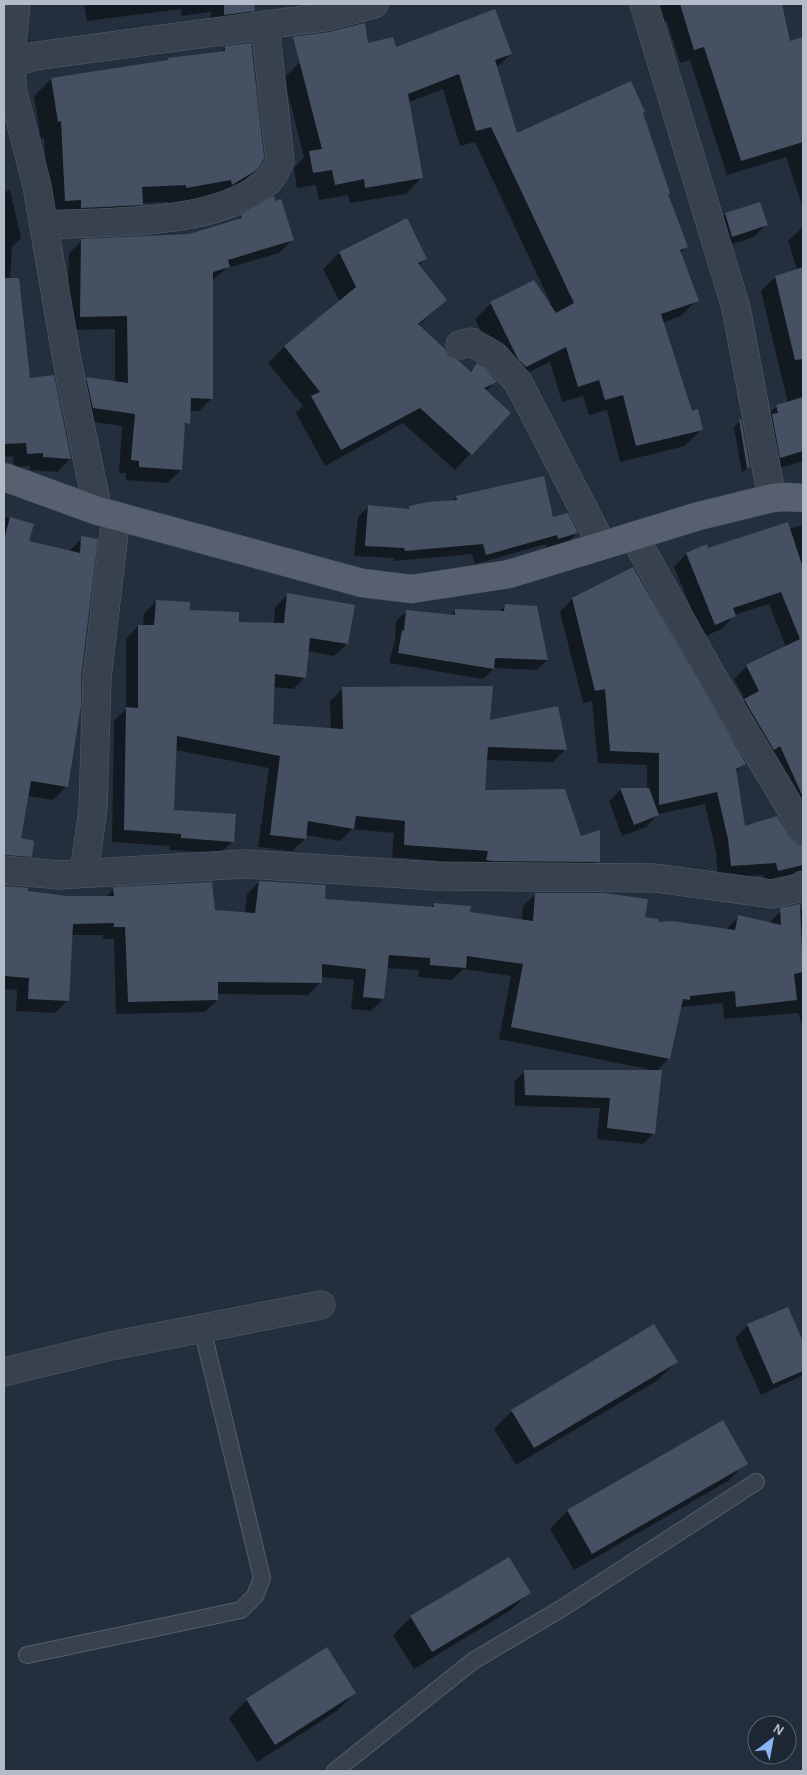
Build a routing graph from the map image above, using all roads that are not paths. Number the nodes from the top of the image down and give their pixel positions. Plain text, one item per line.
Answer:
1 (16, 4) edge
2 (374, 4) edge
3 (644, 4) edge
4 (265, 25) junction
5 (10, 63) junction
6 (44, 226) junction
7 (460, 344) dead end
8 (4, 477) edge
9 (791, 495) edge
10 (107, 514) junction
11 (634, 536) junction
12 (602, 546) junction
13 (803, 829) edge
14 (4, 870) edge
15 (84, 873) junction
16 (803, 885) edge
17 (321, 1305) dead end
18 (202, 1328) junction
19 (4, 1372) edge
20 (756, 1482) dead end
21 (28, 1655) dead end
22 (335, 1771) edge

1 - 5 street
2 - 4 street
3 - 9 street
4 - 5 street
4 - 6 street
5 - 6 street
6 - 10 street
7 - 12 street
8 - 10 main road
9 - 11 main road
10 - 12 main road
10 - 15 street
11 - 12 main road
11 - 13 street
14 - 15 street
15 - 16 street
17 - 18 street
18 - 19 street
18 - 21 lane
20 - 22 lane

